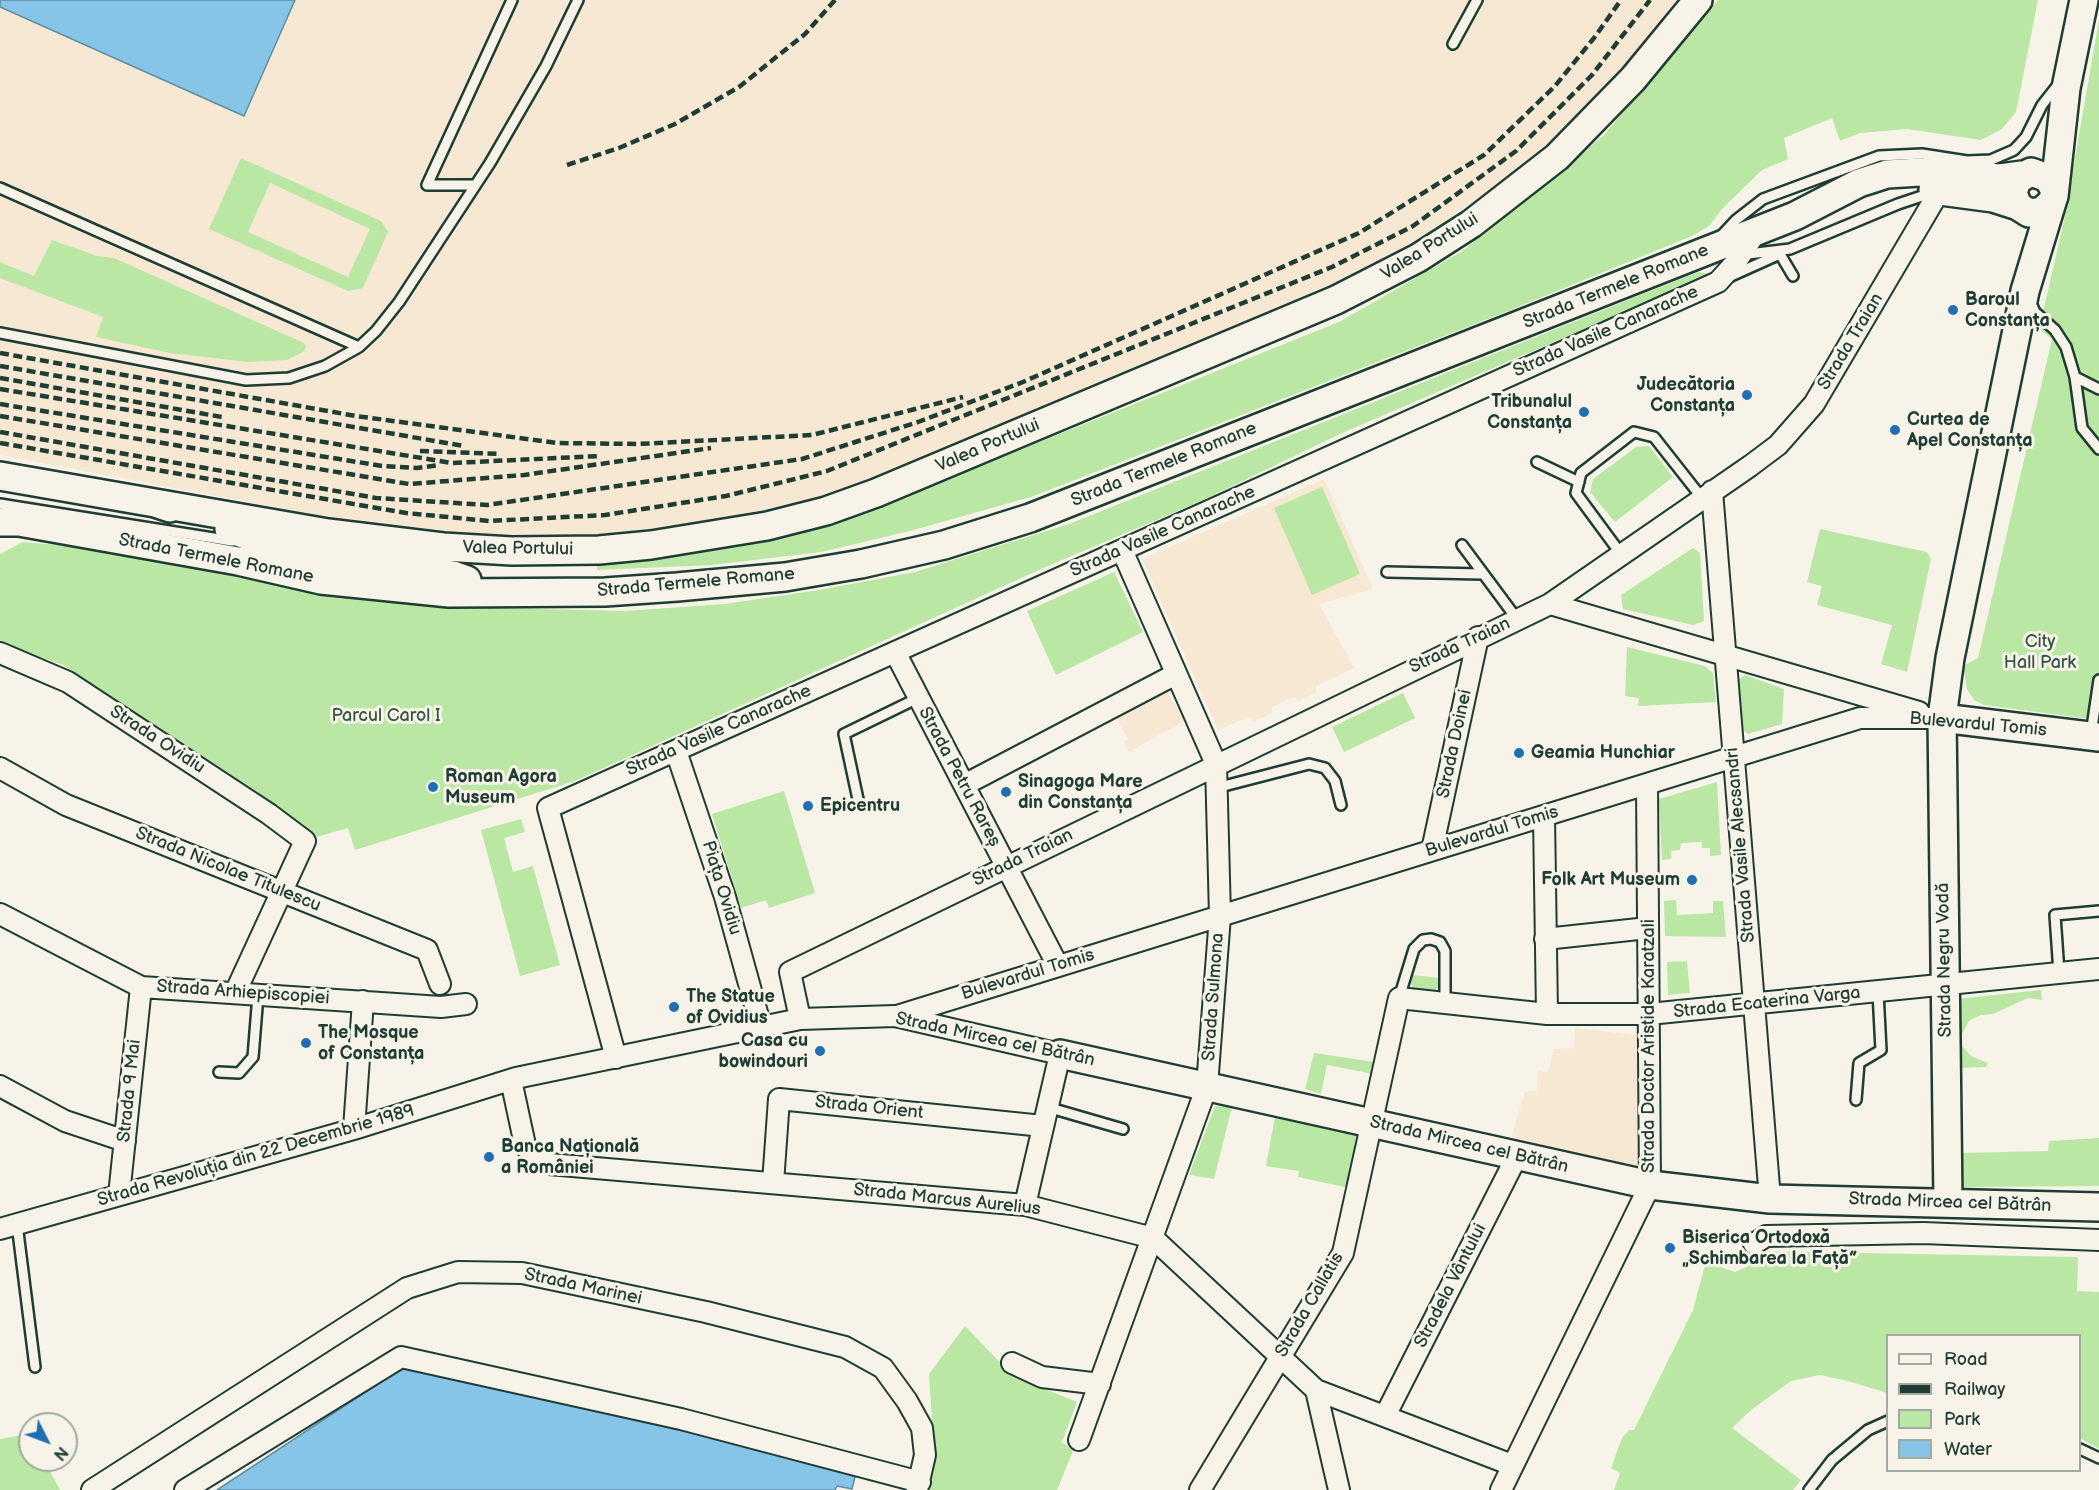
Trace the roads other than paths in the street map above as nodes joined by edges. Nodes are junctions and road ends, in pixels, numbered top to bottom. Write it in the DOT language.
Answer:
graph roads {
  1 [pos="512,0"];
  2 [pos="578,0"];
  3 [pos="1477,0"];
  4 [pos="1698,0"];
  5 [pos="2084,0"];
  6 [pos="1453,44"];
  7 [pos="2068,79"];
  8 [pos="2026,174"];
  9 [pos="474,185"];
  10 [pos="0,188"];
  11 [pos="1940,190"];
  12 [pos="2053,195"];
  13 [pos="2020,208"];
  14 [pos="1794,216"];
  15 [pos="1757,231"];
  16 [pos="1708,250"];
  17 [pos="1741,255"];
  18 [pos="1793,276"];
  19 [pos="1718,282"];
  20 [pos="2025,291"];
  21 [pos="0,333"];
  22 [pos="359,347"];
  23 [pos="2075,377"];
  24 [pos="2099,389"];
  25 [pos="2099,449"];
  26 [pos="1537,462"];
  27 [pos="0,476"];
  28 [pos="1579,482"];
  29 [pos="1707,494"];
  30 [pos="154,503"];
  31 [pos="5,519"];
  32 [pos="328,533"];
  33 [pos="1462,545"];
  34 [pos="1122,550"];
  35 [pos="291,551"];
  36 [pos="1621,554"];
  37 [pos="238,561"];
  38 [pos="1387,572"];
  39 [pos="1482,574"];
  40 [pos="505,593"];
  41 [pos="1550,604"];
  42 [pos="1517,619"];
  43 [pos="1478,637"];
  44 [pos="894,652"];
  45 [pos="0,653"];
  46 [pos="1727,656"];
  47 [pos="1950,658"];
  48 [pos="1176,674"];
  49 [pos="2099,680"];
  50 [pos="918,698"];
  51 [pos="1942,718"];
  52 [pos="2007,726"];
  53 [pos="2095,737"];
  54 [pos="676,751"];
  55 [pos="1734,757"];
  56 [pos="1216,764"];
  57 [pos="0,768"];
  58 [pos="1647,784"];
  59 [pos="964,785"];
  60 [pos="1216,788"];
  61 [pos="859,804"];
  62 [pos="1341,805"];
  63 [pos="1544,816"];
  64 [pos="1432,850"];
  65 [pos="1006,866"];
  66 [pos="281,892"];
  67 [pos="2099,911"];
  68 [pos="0,914"];
  69 [pos="1220,916"];
  70 [pos="1648,928"];
  71 [pos="1545,939"];
  72 [pos="1058,966"];
  73 [pos="2099,969"];
  74 [pos="2059,973"];
  75 [pos="440,984"];
  76 [pos="1946,985"];
  77 [pos="141,987"];
  78 [pos="1878,992"];
  79 [pos="236,993"];
  80 [pos="258,995"];
  81 [pos="1399,998"];
  82 [pos="363,1002"];
  83 [pos="1445,1003"];
  84 [pos="466,1004"];
  85 [pos="1754,1004"];
  86 [pos="1547,1014"];
  87 [pos="1650,1014"];
  88 [pos="894,1017"];
  89 [pos="800,1019"];
  90 [pos="761,1027"];
  91 [pos="1060,1054"];
  92 [pos="616,1058"];
  93 [pos="219,1072"];
  94 [pos="514,1079"];
  95 [pos="0,1086"];
  96 [pos="1207,1086"];
  97 [pos="1856,1100"];
  98 [pos="1045,1116"];
  99 [pos="1372,1123"];
  100 [pos="354,1129"];
  101 [pos="1123,1129"];
  102 [pos="125,1141"];
  103 [pos="1516,1156"];
  104 [pos="773,1183"];
  105 [pos="1650,1185"];
  106 [pos="119,1195"];
  107 [pos="1770,1199"];
  108 [pos="1948,1202"];
  109 [pos="1025,1204"];
  110 [pos="2099,1208"];
  111 [pos="9,1227"];
  112 [pos="1153,1238"];
  113 [pos="2099,1240"];
  114 [pos="1754,1244"];
  115 [pos="1281,1356"];
  116 [pos="1011,1363"];
  117 [pos="35,1367"];
  118 [pos="1100,1384"];
  119 [pos="1316,1390"];
  120 [pos="1384,1416"];
  121 [pos="1886,1421"];
  122 [pos="1079,1440"];
  123 [pos="2081,1450"];
  124 [pos="2099,1458"];
  125 [pos="1512,1465"];
  126 [pos="919,1486"];
  127 [pos="92,1490"];
  128 [pos="185,1490"];
  129 [pos="1200,1490"];
  130 [pos="1339,1490"];
  131 [pos="1502,1490"];
  132 [pos="1809,1490"];
  1 -- 9 [label="lane"];
  2 -- 9 [label="lane"];
  3 -- 6 [label="lane"];
  4 -- 32 [label="street, Valea Portului"];
  5 -- 7 [label="street"];
  7 -- 8 [label="street"];
  7 -- 12 [label="street"];
  7 -- 16 [label="lane"];
  8 -- 12 [label="street"];
  8 -- 13 [label="street"];
  8 -- 14 [label="street, Strada Termele Romane"];
  9 -- 22 [label="lane"];
  10 -- 22 [label="lane"];
  11 -- 13 [label="street, Strada Termele Romane"];
  11 -- 14 [label="street, Strada Termele Romane"];
  11 -- 17 [label="lane"];
  11 -- 29 [label="street, Strada Traian"];
  12 -- 13 [label="street"];
  12 -- 20 [label="street"];
  13 -- 20 [label="street"];
  14 -- 15 [label="street, Strada Termele Romane"];
  15 -- 16 [label="street, Strada Termele Romane"];
  15 -- 17 [label="street, Strada Vasile Canarache"];
  16 -- 17 [label="lane"];
  16 -- 40 [label="street, Strada Termele Romane"];
  17 -- 19 [label="street, Strada Vasile Canarache"];
  18 -- 19 [label="lane"];
  19 -- 34 [label="street, Strada Vasile Canarache"];
  20 -- 23 [label="lane"];
  20 -- 47 [label="street"];
  21 -- 22 [label="lane"];
  23 -- 24 [label="lane"];
  23 -- 25 [label="lane"];
  26 -- 28 [label="lane"];
  27 -- 30 [label="street, Strada Termele Romane"];
  28 -- 29 [label="lane"];
  28 -- 36 [label="lane"];
  29 -- 36 [label="street, Strada Traian"];
  29 -- 46 [label="street, Strada Vasile Alecsandri"];
  30 -- 32 [label="street, Valea Portului"];
  30 -- 35 [label="street, Strada Termele Romane"];
  31 -- 35 [label="lane"];
  31 -- 37 [label="street, Strada Termele Romane"];
  32 -- 35 [label="street"];
  33 -- 39 [label="lane"];
  34 -- 44 [label="street, Strada Vasile Canarache"];
  34 -- 48 [label="street, Strada Sulmona"];
  35 -- 37 [label="street"];
  35 -- 40 [label="street, Strada Termele Romane"];
  36 -- 41 [label="street, Strada Traian"];
  37 -- 40 [label="street, Strada Termele Romane"];
  38 -- 39 [label="lane"];
  39 -- 42 [label="lane"];
  41 -- 42 [label="street, Strada Traian"];
  41 -- 46 [label="street"];
  42 -- 43 [label="street, Strada Traian"];
  43 -- 56 [label="street, Strada Traian"];
  43 -- 64 [label="street, Strada Doinei"];
  44 -- 50 [label="street, Strada Petru Rareș"];
  44 -- 54 [label="street, Strada Vasile Canarache"];
  45 -- 66 [label="street, Strada Ovidiu"];
  46 -- 51 [label="street"];
  46 -- 55 [label="street, Strada Vasile Alecsandri"];
  47 -- 51 [label="street"];
  47 -- 52 [label="street"];
  48 -- 56 [label="street, Strada Sulmona"];
  48 -- 59 [label="street"];
  49 -- 53 [label="lane"];
  50 -- 59 [label="street, Strada Petru Rareș"];
  50 -- 61 [label="lane"];
  51 -- 52 [label="street, Bulevardul Tomis"];
  51 -- 55 [label="street, Bulevardul Tomis"];
  51 -- 76 [label="street, Strada Negru Vodă"];
  52 -- 53 [label="street, Bulevardul Tomis"];
  54 -- 90 [label="street, Piața Ovidiu"];
  54 -- 92 [label="street, Strada Vasile Canarache"];
  55 -- 58 [label="street, Bulevardul Tomis"];
  55 -- 85 [label="street, Strada Vasile Alecsandri"];
  56 -- 60 [label="street, Strada Sulmona"];
  56 -- 65 [label="street, Strada Traian"];
  57 -- 66 [label="street, Strada Nicolae Titulescu"];
  58 -- 63 [label="street, Bulevardul Tomis"];
  58 -- 70 [label="street, Strada Doctor Aristide Karatzali"];
  59 -- 65 [label="street, Strada Petru Rareș"];
  60 -- 62 [label="lane"];
  60 -- 69 [label="street, Strada Sulmona"];
  63 -- 64 [label="street, Bulevardul Tomis"];
  63 -- 71 [label="street"];
  64 -- 69 [label="street, Bulevardul Tomis"];
  65 -- 72 [label="street, Strada Petru Rareș"];
  65 -- 89 [label="street, Strada Traian"];
  66 -- 75 [label="street, Strada Nicolae Titulescu"];
  66 -- 79 [label="street"];
  67 -- 74 [label="lane"];
  68 -- 77 [label="street, Strada Arhiepiscopiei"];
  69 -- 72 [label="street, Bulevardul Tomis"];
  69 -- 96 [label="street, Strada Sulmona"];
  70 -- 71 [label="street"];
  70 -- 87 [label="street, Strada Doctor Aristide Karatzali"];
  71 -- 86 [label="street"];
  72 -- 88 [label="street, Bulevardul Tomis"];
  73 -- 74 [label="street, Strada Ecaterina Varga"];
  74 -- 76 [label="street, Strada Ecaterina Varga"];
  76 -- 78 [label="street, Strada Ecaterina Varga"];
  76 -- 108 [label="street, Strada Negru Vodă"];
  77 -- 79 [label="street, Strada Arhiepiscopiei"];
  77 -- 102 [label="street, Strada 9 Mai"];
  78 -- 85 [label="street, Strada Ecaterina Varga"];
  78 -- 97 [label="lane"];
  79 -- 80 [label="street, Strada Arhiepiscopiei"];
  80 -- 82 [label="street, Strada Arhiepiscopiei"];
  80 -- 93 [label="lane"];
  81 -- 83 [label="street, Strada Ecaterina Varga"];
  81 -- 83 [label="lane"];
  81 -- 99 [label="street, Strada Callatis"];
  82 -- 84 [label="street, Strada Arhiepiscopiei"];
  82 -- 100 [label="street"];
  83 -- 86 [label="street, Strada Ecaterina Varga"];
  85 -- 87 [label="street, Strada Ecaterina Varga"];
  85 -- 107 [label="street, Strada Vasile Alecsandri"];
  86 -- 87 [label="street, Strada Ecaterina Varga"];
  87 -- 105 [label="street, Strada Doctor Aristide Karatzali"];
  88 -- 89 [label="street, Strada Mircea cel Bătrân"];
  88 -- 91 [label="street, Strada Mircea cel Bătrân"];
  89 -- 90 [label="street, Strada Mircea cel Bătrân"];
  90 -- 92 [label="street, Strada Mircea cel Bătrân"];
  91 -- 96 [label="street, Strada Mircea cel Bătrân"];
  91 -- 98 [label="street"];
  92 -- 94 [label="street, Strada Revoluția din 22 Decembrie 1989"];
  94 -- 100 [label="street, Strada Revoluția din 22 Decembrie 1989"];
  94 -- 104 [label="street, Strada Marcus Aurelius"];
  95 -- 102 [label="street"];
  96 -- 99 [label="street, Strada Mircea cel Bătrân"];
  96 -- 112 [label="street, Strada Sulmona"];
  98 -- 101 [label="lane"];
  98 -- 104 [label="street, Strada Orient"];
  98 -- 109 [label="street"];
  99 -- 103 [label="street, Strada Mircea cel Bătrân"];
  99 -- 115 [label="street, Strada Callatis"];
  100 -- 106 [label="street, Strada Revoluția din 22 Decembrie 1989"];
  102 -- 106 [label="street, Strada 9 Mai"];
  103 -- 105 [label="street, Strada Mircea cel Bătrân"];
  103 -- 120 [label="street, Stradela Vântului"];
  104 -- 109 [label="street, Strada Marcus Aurelius"];
  105 -- 107 [label="street, Strada Mircea cel Bătrân"];
  105 -- 125 [label="street, Strada Doctor Aristide Karatzali"];
  106 -- 111 [label="street, Strada Revoluția din 22 Decembrie 1989"];
  107 -- 108 [label="street, Strada Mircea cel Bătrân"];
  108 -- 110 [label="street, Strada Mircea cel Bătrân"];
  109 -- 112 [label="street, Strada Marcus Aurelius"];
  111 -- 117 [label="lane"];
  112 -- 115 [label="street, Strada Marcus Aurelius"];
  112 -- 118 [label="street, Strada Sulmona"];
  113 -- 114 [label="street"];
  115 -- 119 [label="street, Strada Marcus Aurelius"];
  115 -- 129 [label="street, Strada Callatis"];
  116 -- 118 [label="street"];
  118 -- 122 [label="street, Strada Sulmona"];
  119 -- 120 [label="street, Strada Marcus Aurelius"];
  119 -- 130 [label="street"];
  120 -- 125 [label="street, Strada Marcus Aurelius"];
  121 -- 132 [label="lane"];
  123 -- 124 [label="lane"];
  125 -- 131 [label="street, Strada Doctor Aristide Karatzali"];
  126 -- 127 [label="street, Strada Marinei"];
  126 -- 128 [label="street"];
}
